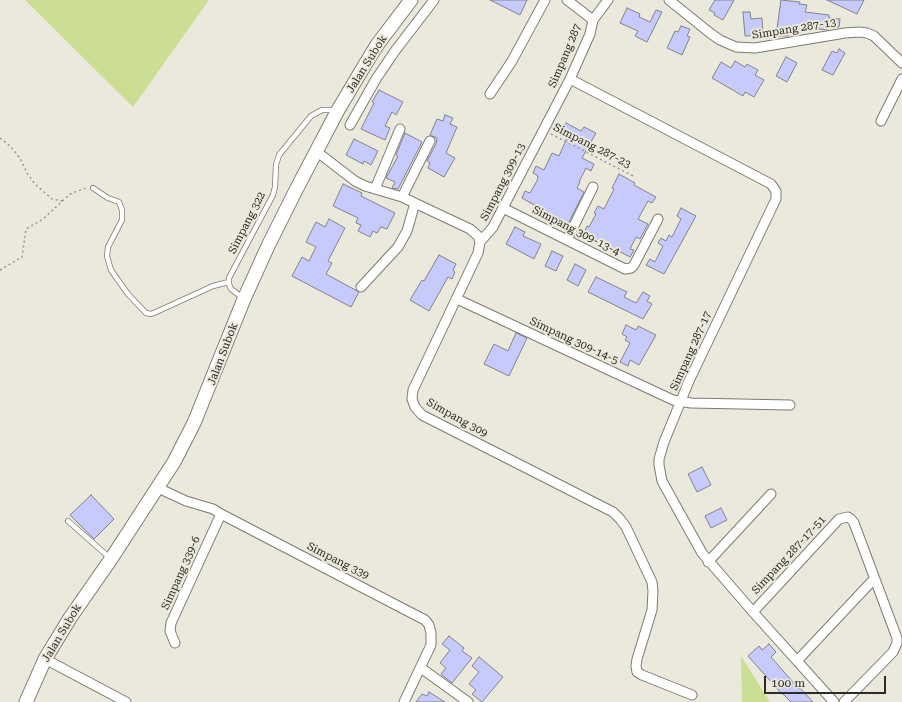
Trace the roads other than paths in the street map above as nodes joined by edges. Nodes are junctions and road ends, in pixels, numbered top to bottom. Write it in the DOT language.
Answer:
graph roads {
  1 [pos="410,0"];
  2 [pos="434,0"];
  3 [pos="545,0"];
  4 [pos="567,0"];
  5 [pos="608,0"];
  6 [pos="669,0"];
  7 [pos="593,20"];
  8 [pos="902,63"];
  9 [pos="570,79"];
  10 [pos="902,79"];
  11 [pos="490,94"];
  12 [pos="338,110"];
  13 [pos="881,121"];
  14 [pos="350,125"];
  15 [pos="400,129"];
  16 [pos="543,130"];
  17 [pos="430,141"];
  18 [pos="316,152"];
  19 [pos="594,187"];
  20 [pos="93,188"];
  21 [pos="375,189"];
  22 [pos="402,197"];
  23 [pos="415,203"];
  24 [pos="503,208"];
  25 [pos="658,219"];
  26 [pos="567,240"];
  27 [pos="480,242"];
  28 [pos="229,282"];
  29 [pos="361,287"];
  30 [pos="456,299"];
  31 [pos="244,300"];
  32 [pos="681,402"];
  33 [pos="790,405"];
  34 [pos="158,488"];
  35 [pos="772,494"];
  36 [pos="221,514"];
  37 [pos="68,521"];
  38 [pos="111,559"];
  39 [pos="708,562"];
  40 [pos="874,579"];
  41 [pos="753,612"];
  42 [pos="175,643"];
  43 [pos="45,658"];
  44 [pos="797,661"];
  45 [pos="421,668"];
  46 [pos="692,695"];
  47 [pos="26,702"];
  48 [pos="126,702"];
  49 [pos="404,702"];
  50 [pos="468,702"];
  51 [pos="834,702"];
  52 [pos="844,702"];
  1 -- 12 [label="main road, Jalan Subok"];
  2 -- 14 [label="street"];
  3 -- 11 [label="street"];
  4 -- 7 [label="street, Simpang 287"];
  5 -- 7 [label="street"];
  6 -- 8 [label="street, Simpang 287-13"];
  7 -- 9 [label="street, Simpang 287"];
  9 -- 16 [label="street, Simpang 287"];
  9 -- 32 [label="street, Simpang 287-17"];
  10 -- 13 [label="street"];
  12 -- 18 [label="main road, Jalan Subok"];
  12 -- 28 [label="lane, Simpang 322"];
  15 -- 21 [label="street"];
  16 -- 24 [label="street, Simpang 309-13"];
  17 -- 22 [label="street"];
  18 -- 21 [label="street"];
  18 -- 31 [label="main road, Jalan Subok"];
  19 -- 26 [label="street"];
  20 -- 28 [label="lane"];
  21 -- 22 [label="street"];
  22 -- 23 [label="street"];
  23 -- 27 [label="street"];
  23 -- 29 [label="street"];
  24 -- 26 [label="street, Simpang 309-13-4"];
  24 -- 27 [label="street, Simpang 309-13"];
  25 -- 26 [label="street, Simpang 309-13-4"];
  27 -- 30 [label="street, Simpang 309"];
  28 -- 31 [label="lane"];
  30 -- 32 [label="street, Simpang 309-14-5"];
  30 -- 46 [label="street, Simpang 309"];
  31 -- 34 [label="main road, Jalan Subok"];
  32 -- 33 [label="street, Simpang 309-14-5"];
  32 -- 39 [label="street, Simpang 287-17"];
  34 -- 36 [label="street, Simpang 339"];
  34 -- 38 [label="main road, Jalan Subok"];
  35 -- 39 [label="street"];
  36 -- 42 [label="street, Simpang 339-6"];
  36 -- 45 [label="street, Simpang 339"];
  37 -- 38 [label="lane"];
  38 -- 43 [label="main road, Jalan Subok"];
  39 -- 41 [label="street, Simpang 287-17"];
  40 -- 41 [label="street, Simpang 287-17-51"];
  40 -- 44 [label="street"];
  40 -- 52 [label="street, Simpang 287-17-51"];
  41 -- 44 [label="street, Simpang 287-17"];
  43 -- 47 [label="main road, Jalan Subok"];
  43 -- 48 [label="street"];
  44 -- 51 [label="street, Simpang 287-17"];
  45 -- 49 [label="street, Simpang 339"];
  45 -- 50 [label="street"];
}
